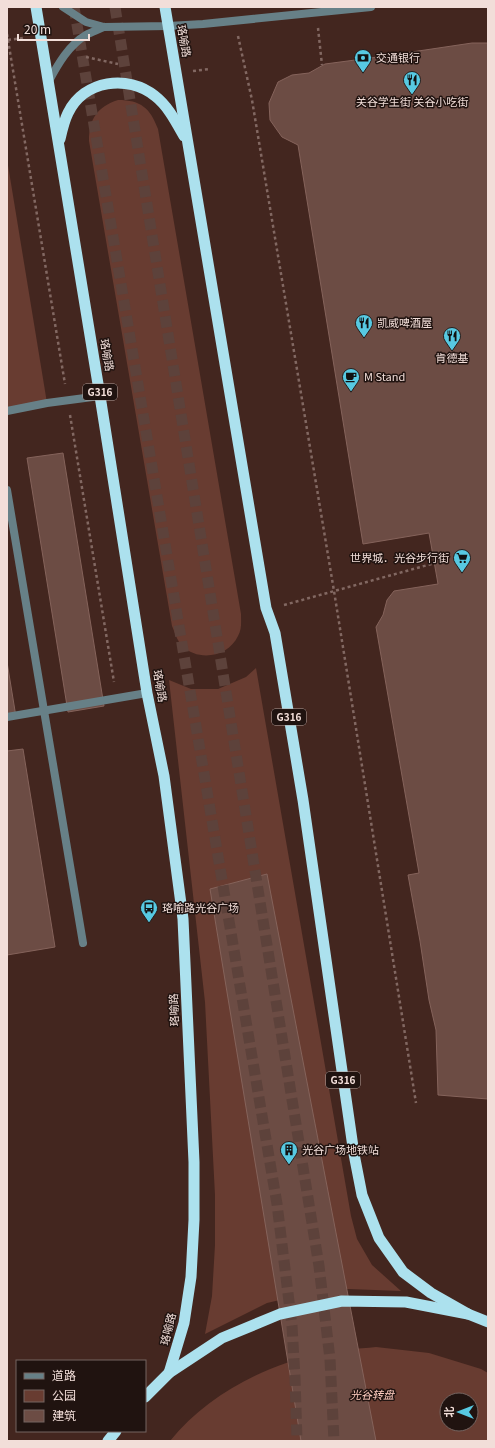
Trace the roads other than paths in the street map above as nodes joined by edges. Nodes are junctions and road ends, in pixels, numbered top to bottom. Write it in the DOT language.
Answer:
graph roads {
  1 [pos="36,7"];
  2 [pos="63,7"];
  3 [pos="165,7"];
  4 [pos="371,7"];
  5 [pos="168,26"];
  6 [pos="104,27"];
  7 [pos="49,81"];
  8 [pos="187,141"];
  9 [pos="58,148"];
  10 [pos="100,396"];
  11 [pos="7,411"];
  12 [pos="7,490"];
  13 [pos="147,693"];
  14 [pos="44,710"];
  15 [pos="7,717"];
  16 [pos="83,943"];
  17 [pos="468,1314"];
  18 [pos="488,1322"];
  19 [pos="170,1373"];
  20 [pos="146,1396"];
  21 [pos="115,1432"];
  22 [pos="108,1441"];
  1 -- 7 [label="highway, 珞喻路 / G316"];
  2 -- 6 [label="street"];
  3 -- 5 [label="highway, 珞喻路 / G316"];
  4 -- 5 [label="street"];
  5 -- 6 [label="street"];
  5 -- 8 [label="highway, 珞喻路 / G316"];
  6 -- 7 [label="street"];
  7 -- 9 [label="highway, 珞喻路 / G316"];
  8 -- 9 [label="highway"];
  8 -- 17 [label="highway, 珞喻路 / G316"];
  9 -- 10 [label="highway, 珞喻路 / G316"];
  10 -- 11 [label="street"];
  10 -- 13 [label="highway, 珞喻路 / G316"];
  12 -- 14 [label="street"];
  13 -- 14 [label="street"];
  13 -- 19 [label="highway, 珞喻路 / G316"];
  14 -- 15 [label="street"];
  14 -- 16 [label="street"];
  17 -- 18 [label="highway"];
  17 -- 19 [label="highway"];
  19 -- 20 [label="highway"];
  21 -- 22 [label="highway"];
}
